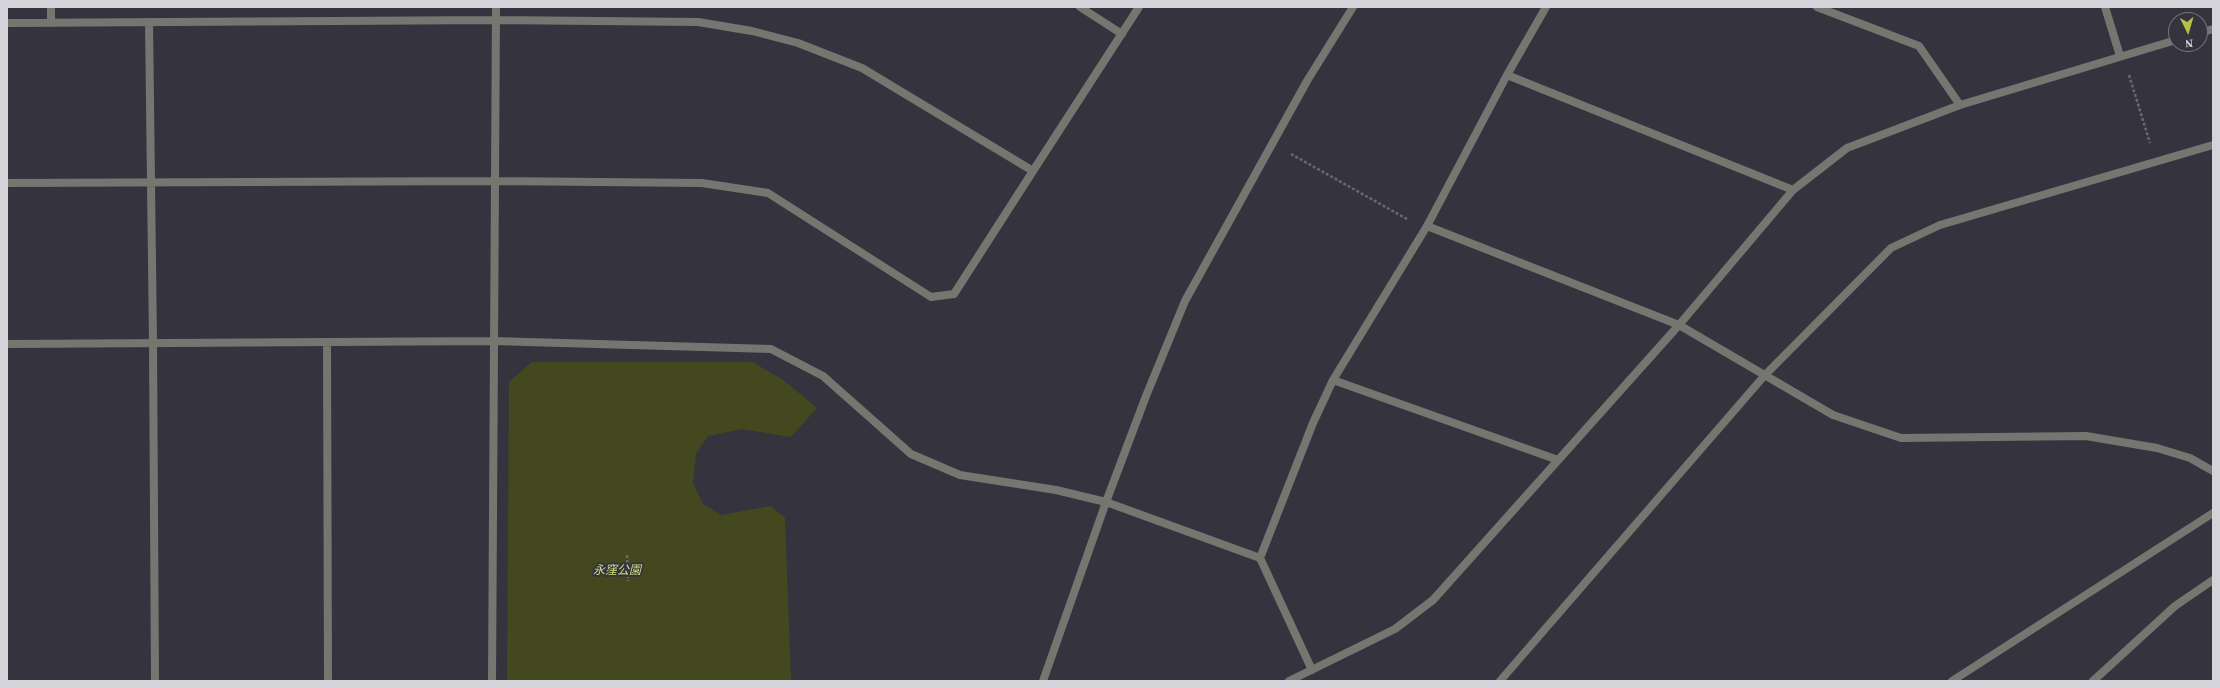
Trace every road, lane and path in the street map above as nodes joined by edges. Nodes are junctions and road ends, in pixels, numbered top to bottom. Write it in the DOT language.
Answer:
graph roads {
  1 [pos="51,7"];
  2 [pos="496,7"];
  3 [pos="1080,7"];
  4 [pos="1140,7"];
  5 [pos="1353,7"];
  6 [pos="1546,7"];
  7 [pos="1817,7"];
  8 [pos="2105,7"];
  9 [pos="496,20"];
  10 [pos="149,22"];
  11 [pos="7,23"];
  12 [pos="51,23"];
  13 [pos="1122,34"];
  14 [pos="2168,42"];
  15 [pos="2120,56"];
  16 [pos="1507,75"];
  17 [pos="2135,94"];
  18 [pos="1960,105"];
  19 [pos="2147,132"];
  20 [pos="1273,143"];
  21 [pos="2213,145"];
  22 [pos="1033,171"];
  23 [pos="495,181"];
  24 [pos="151,182"];
  25 [pos="7,183"];
  26 [pos="1792,190"];
  27 [pos="1426,228"];
  28 [pos="1679,325"];
  29 [pos="493,341"];
  30 [pos="327,342"];
  31 [pos="153,343"];
  32 [pos="7,344"];
  33 [pos="1765,375"];
  34 [pos="1333,380"];
  35 [pos="1558,460"];
  36 [pos="2213,471"];
  37 [pos="1106,502"];
  38 [pos="2213,513"];
  39 [pos="627,555"];
  40 [pos="1260,558"];
  41 [pos="2213,580"];
  42 [pos="628,581"];
  43 [pos="1312,670"];
  44 [pos="155,681"];
  45 [pos="328,681"];
  46 [pos="492,681"];
  47 [pos="1043,681"];
  48 [pos="1289,681"];
  49 [pos="1500,681"];
  50 [pos="1952,681"];
  51 [pos="2093,681"];
  1 -- 12 [label="street"];
  2 -- 9 [label="street"];
  3 -- 13 [label="street"];
  4 -- 13 [label="street"];
  5 -- 20 [label="street"];
  6 -- 16 [label="street"];
  7 -- 18 [label="street"];
  8 -- 15 [label="street"];
  9 -- 10 [label="street"];
  9 -- 22 [label="street"];
  9 -- 23 [label="street"];
  10 -- 12 [label="street"];
  10 -- 24 [label="street"];
  11 -- 12 [label="street"];
  13 -- 22 [label="street"];
  14 -- 15 [label="street"];
  15 -- 18 [label="street"];
  16 -- 26 [label="street"];
  16 -- 27 [label="street"];
  17 -- 19 [label="path"];
  18 -- 26 [label="street"];
  20 -- 27 [label="path"];
  20 -- 37 [label="street"];
  21 -- 33 [label="street"];
  22 -- 23 [label="street"];
  23 -- 24 [label="street"];
  23 -- 29 [label="street"];
  24 -- 25 [label="street"];
  24 -- 31 [label="street"];
  26 -- 28 [label="street"];
  27 -- 28 [label="street"];
  27 -- 34 [label="street"];
  28 -- 33 [label="street"];
  28 -- 35 [label="street"];
  29 -- 30 [label="street"];
  29 -- 37 [label="street"];
  29 -- 46 [label="street"];
  30 -- 31 [label="street"];
  30 -- 45 [label="street"];
  31 -- 32 [label="street"];
  31 -- 44 [label="street"];
  33 -- 36 [label="street"];
  33 -- 49 [label="street"];
  34 -- 35 [label="street"];
  34 -- 40 [label="street"];
  35 -- 43 [label="street"];
  37 -- 40 [label="street"];
  37 -- 47 [label="street"];
  38 -- 50 [label="street"];
  39 -- 42 [label="path"];
  40 -- 43 [label="street"];
  41 -- 51 [label="street"];
  43 -- 48 [label="street"];
}
